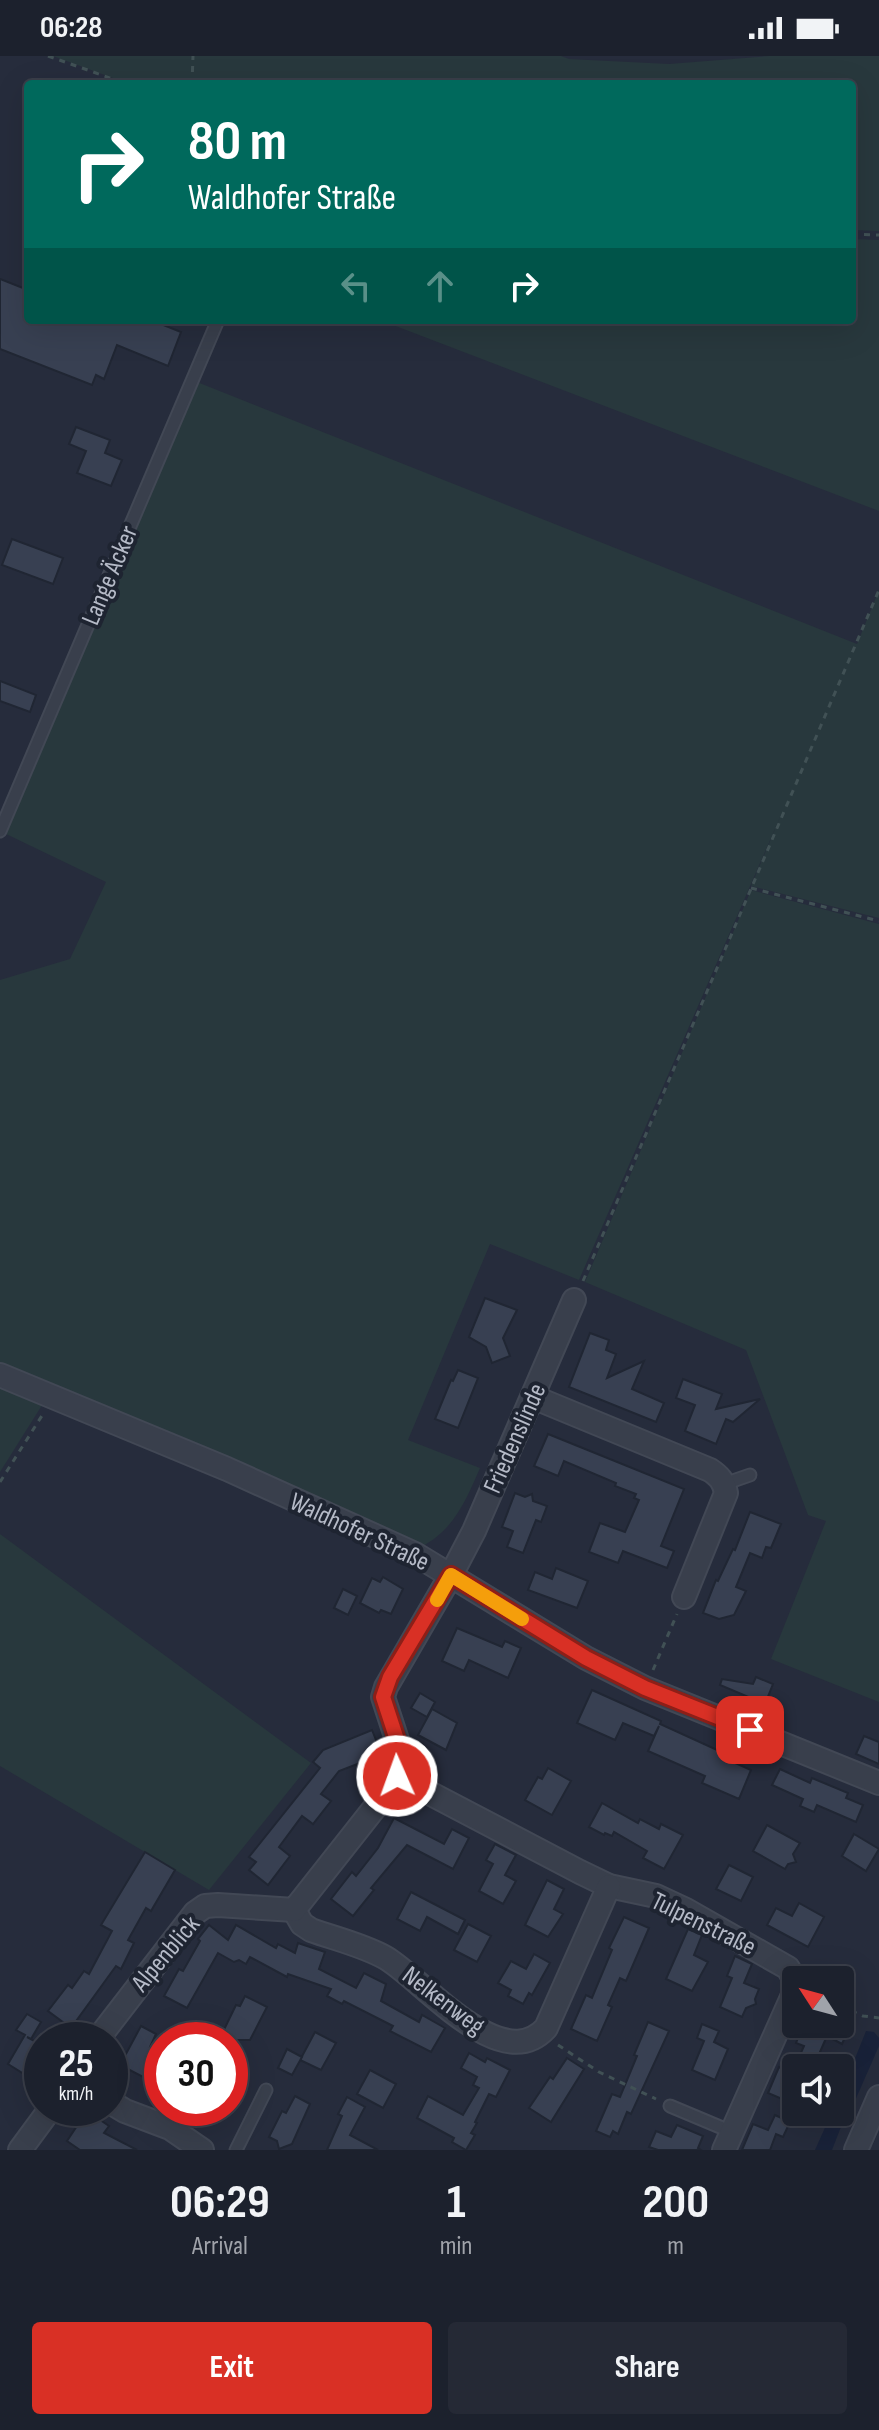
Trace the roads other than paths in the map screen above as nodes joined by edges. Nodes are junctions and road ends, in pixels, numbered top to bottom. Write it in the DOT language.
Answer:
graph roads {
  1 [pos="216,324"];
  2 [pos="0,831"];
  3 [pos="574,1300"];
  4 [pos="0,1375"];
  5 [pos="533,1397"];
  6 [pos="750,1475"];
  7 [pos="724,1484"];
  8 [pos="451,1575"];
  9 [pos="684,1597"];
  10 [pos="397,1776"];
  11 [pos="879,1783"];
  12 [pos="609,1886"];
  13 [pos="294,1910"];
  14 [pos="110,2022"];
  15 [pos="266,2090"];
  16 [pos="879,2097"];
  17 [pos="670,2106"];
  18 [pos="128,2112"];
  19 [pos="38,2126"];
  20 [pos="728,2141"];
  21 [pos="20,2150"];
  22 [pos="202,2150"];
  23 [pos="236,2150"];
  24 [pos="856,2150"];
  1 -- 2 [label="lane, Lange Äcker"];
  3 -- 5 [label="street, Friedenslinde"];
  4 -- 8 [label="street, Waldhofer Straße"];
  5 -- 7 [label="street"];
  5 -- 8 [label="street, Friedenslinde"];
  6 -- 7 [label="lane"];
  7 -- 9 [label="street"];
  8 -- 10 [label="street"];
  8 -- 11 [label="street, Waldhofer Straße"];
  10 -- 12 [label="street, Tulpenstraße"];
  10 -- 13 [label="street"];
  12 -- 13 [label="street, Nelkenweg"];
  12 -- 20 [label="street, Tulpenstraße"];
  13 -- 14 [label="street, Alpenblick"];
  15 -- 23 [label="lane"];
  16 -- 24 [label="street"];
  17 -- 20 [label="lane"];
  18 -- 22 [label="street"];
  19 -- 21 [label="street"];
}
